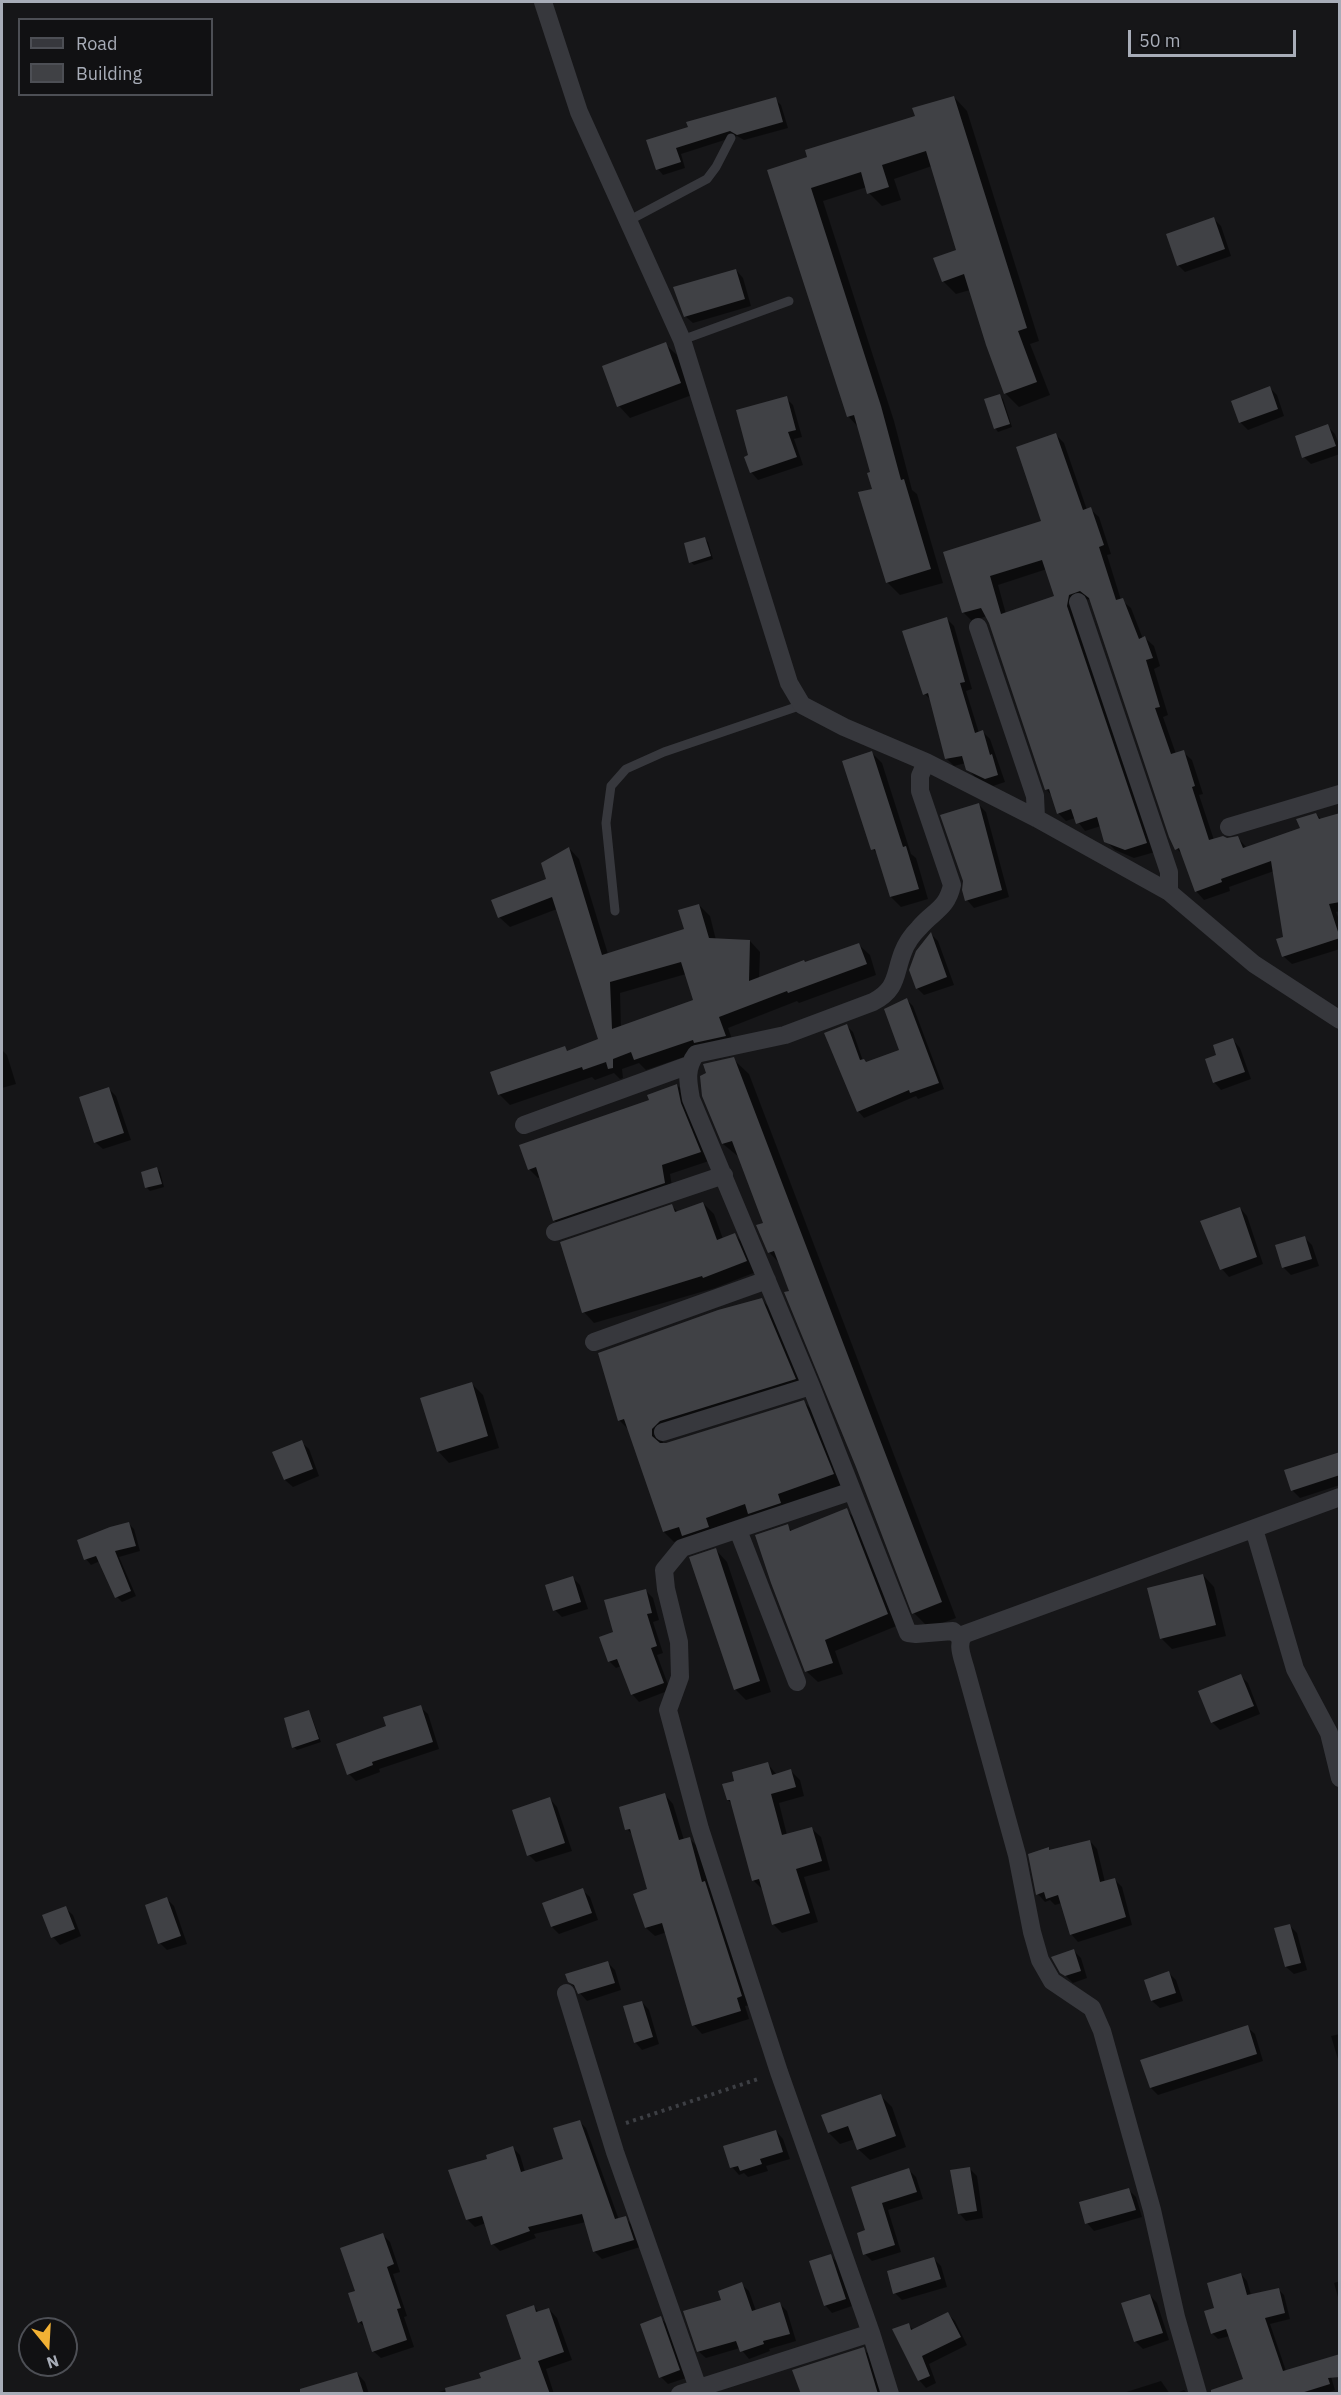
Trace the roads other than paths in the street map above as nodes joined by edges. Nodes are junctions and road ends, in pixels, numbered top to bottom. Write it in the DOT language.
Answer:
graph roads {
  1 [pos="543,2"];
  2 [pos="731,138"];
  3 [pos="628,221"];
  4 [pos="789,301"];
  5 [pos="682,340"];
  6 [pos="1078,602"];
  7 [pos="978,627"];
  8 [pos="802,705"];
  9 [pos="926,762"];
  10 [pos="1340,794"];
  11 [pos="1036,818"];
  12 [pos="1229,827"];
  13 [pos="1169,892"];
  14 [pos="615,911"];
  15 [pos="1340,1020"];
  16 [pos="689,1065"];
  17 [pos="524,1125"];
  18 [pos="724,1175"];
  19 [pos="555,1232"];
  20 [pos="767,1280"];
  21 [pos="594,1342"];
  22 [pos="811,1386"];
  23 [pos="663,1432"];
  24 [pos="852,1491"];
  25 [pos="1340,1497"];
  26 [pos="1254,1529"];
  27 [pos="738,1530"];
  28 [pos="961,1638"];
  29 [pos="797,1682"];
  30 [pos="1340,1778"];
  31 [pos="566,1993"];
  32 [pos="871,2333"];
  33 [pos="698,2388"];
  34 [pos="680,2394"];
  35 [pos="890,2394"];
  36 [pos="1198,2394"];
  1 -- 3 [label="street"];
  2 -- 3 [label="lane"];
  3 -- 5 [label="street"];
  4 -- 5 [label="lane"];
  5 -- 8 [label="street"];
  6 -- 13 [label="street"];
  7 -- 11 [label="street"];
  8 -- 9 [label="street"];
  8 -- 14 [label="lane"];
  9 -- 11 [label="street"];
  9 -- 16 [label="street"];
  10 -- 12 [label="street"];
  11 -- 13 [label="street"];
  13 -- 15 [label="street"];
  16 -- 17 [label="street"];
  16 -- 18 [label="street"];
  18 -- 19 [label="street"];
  18 -- 20 [label="street"];
  20 -- 21 [label="street"];
  20 -- 22 [label="street"];
  22 -- 23 [label="street"];
  22 -- 24 [label="street"];
  24 -- 27 [label="street"];
  24 -- 28 [label="street"];
  25 -- 26 [label="street"];
  26 -- 28 [label="street"];
  26 -- 30 [label="street"];
  27 -- 29 [label="street"];
  27 -- 32 [label="street"];
  28 -- 36 [label="street"];
  31 -- 33 [label="street"];
  32 -- 33 [label="street"];
  32 -- 35 [label="street"];
  33 -- 34 [label="street"];
}
